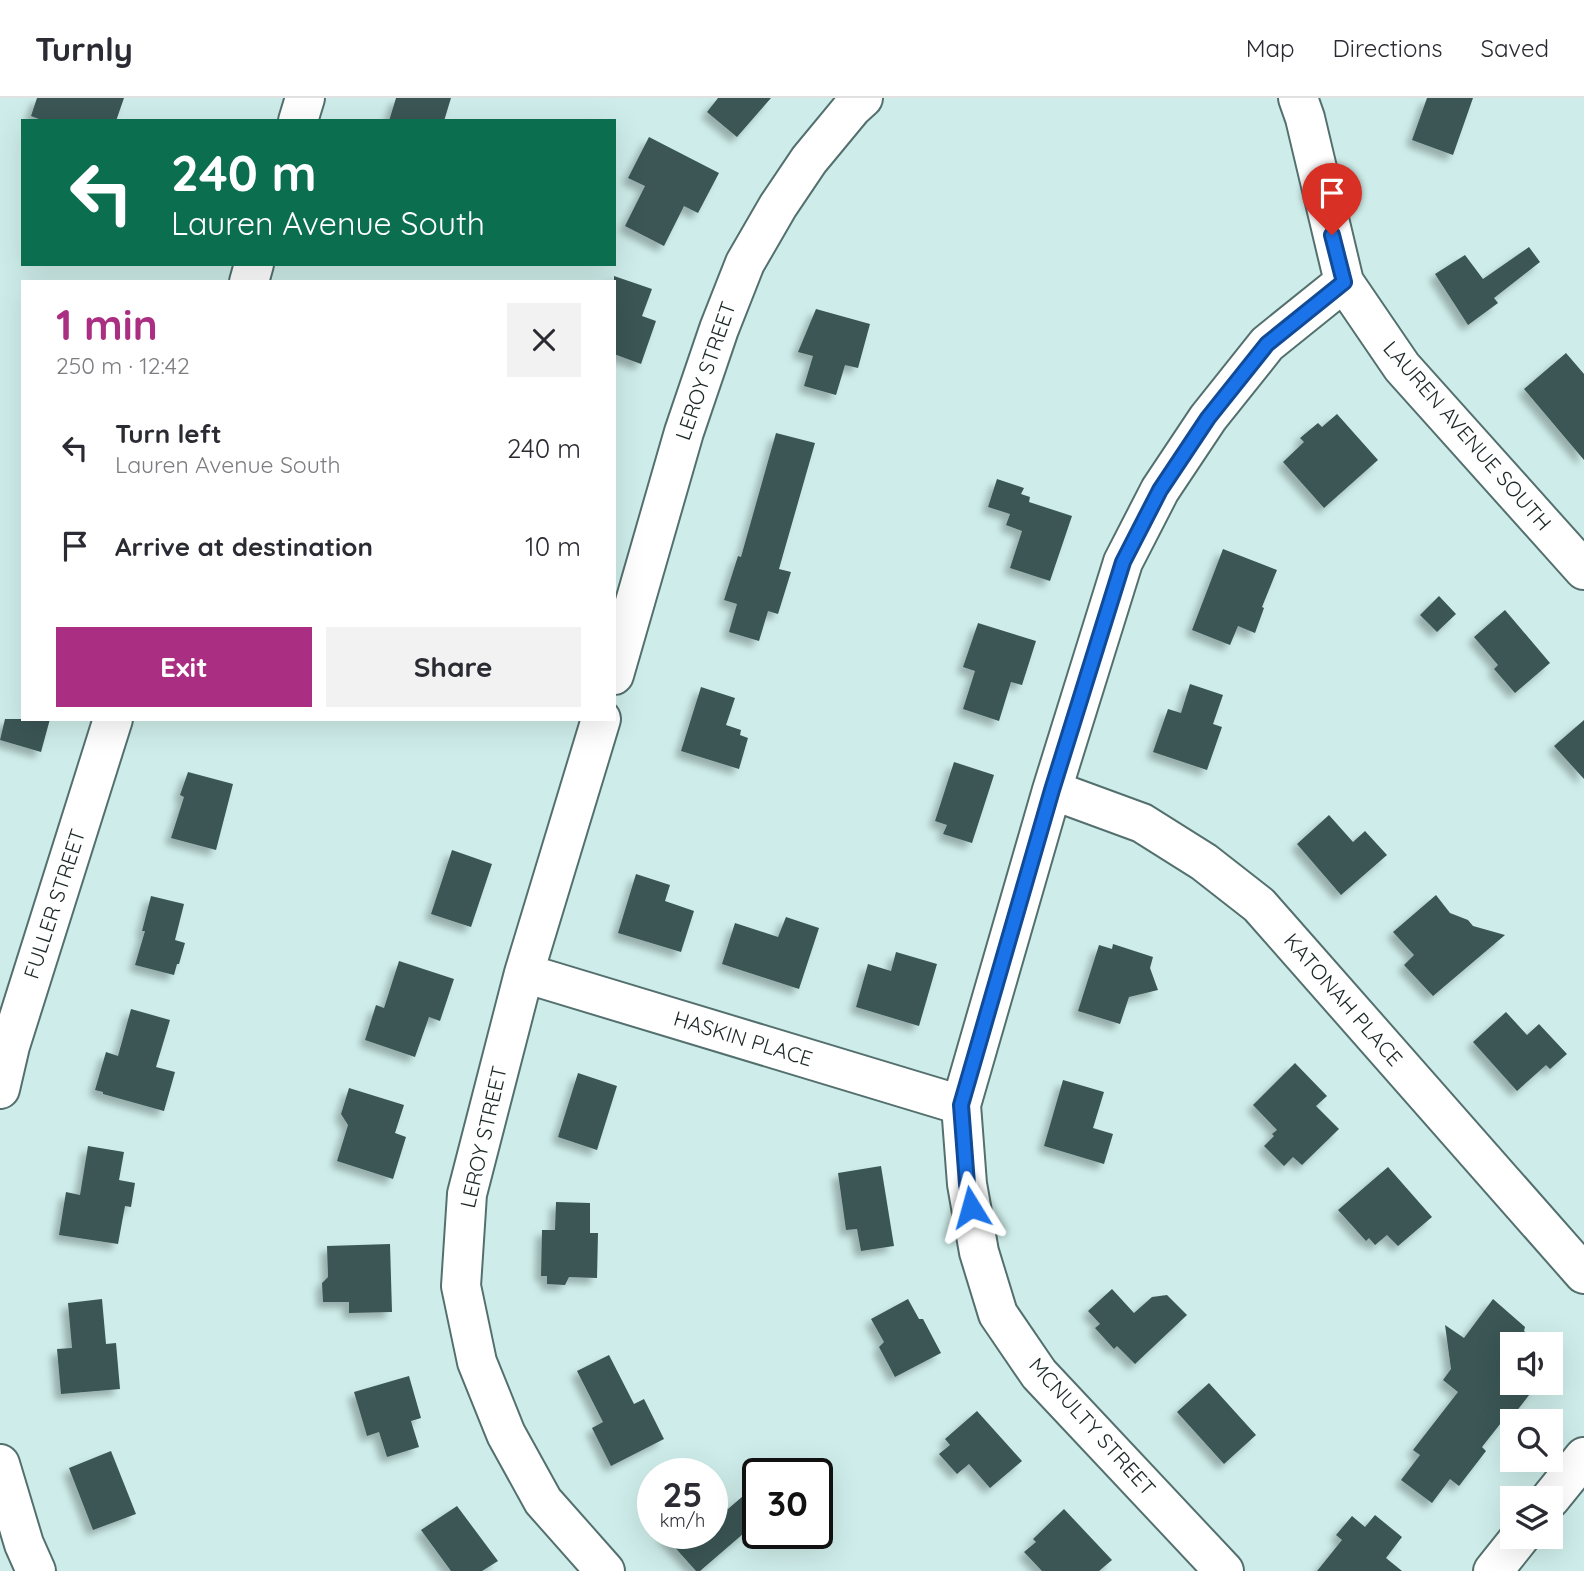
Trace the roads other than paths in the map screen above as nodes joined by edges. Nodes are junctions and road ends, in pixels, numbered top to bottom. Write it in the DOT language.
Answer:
graph roads {
  1 [pos="304,98"];
  2 [pos="863,98"];
  3 [pos="1298,98"];
  4 [pos="299,119"];
  5 [pos="1344,282"];
  6 [pos="1584,570"];
  7 [pos="622,622"];
  8 [pos="616,662"];
  9 [pos="112,721"];
  10 [pos="600,721"];
  11 [pos="1052,790"];
  12 [pos="524,973"];
  13 [pos="0,1089"];
  14 [pos="961,1105"];
  15 [pos="1584,1274"];
  16 [pos="1584,1457"];
  17 [pos="0,1464"];
  18 [pos="1561,1486"];
  19 [pos="1511,1549"];
  20 [pos="36,1571"];
  21 [pos="605,1571"];
  22 [pos="1224,1571"];
  23 [pos="1493,1571"];
  1 -- 4 [label="street"];
  2 -- 7 [label="street, LEROY STREET"];
  3 -- 5 [label="street, LAUREN AVENUE SOUTH"];
  5 -- 6 [label="street, LAUREN AVENUE SOUTH"];
  5 -- 11 [label="street, MCNULTY STREET"];
  7 -- 8 [label="street, LEROY STREET"];
  9 -- 13 [label="street, FULLER STREET"];
  10 -- 12 [label="street, LEROY STREET"];
  11 -- 14 [label="street, MCNULTY STREET"];
  11 -- 15 [label="street, KATONAH PLACE"];
  12 -- 14 [label="street, HASKIN PLACE"];
  12 -- 21 [label="street, LEROY STREET"];
  14 -- 22 [label="street, MCNULTY STREET"];
  16 -- 18 [label="street"];
  17 -- 20 [label="street"];
  19 -- 23 [label="street"];
}
